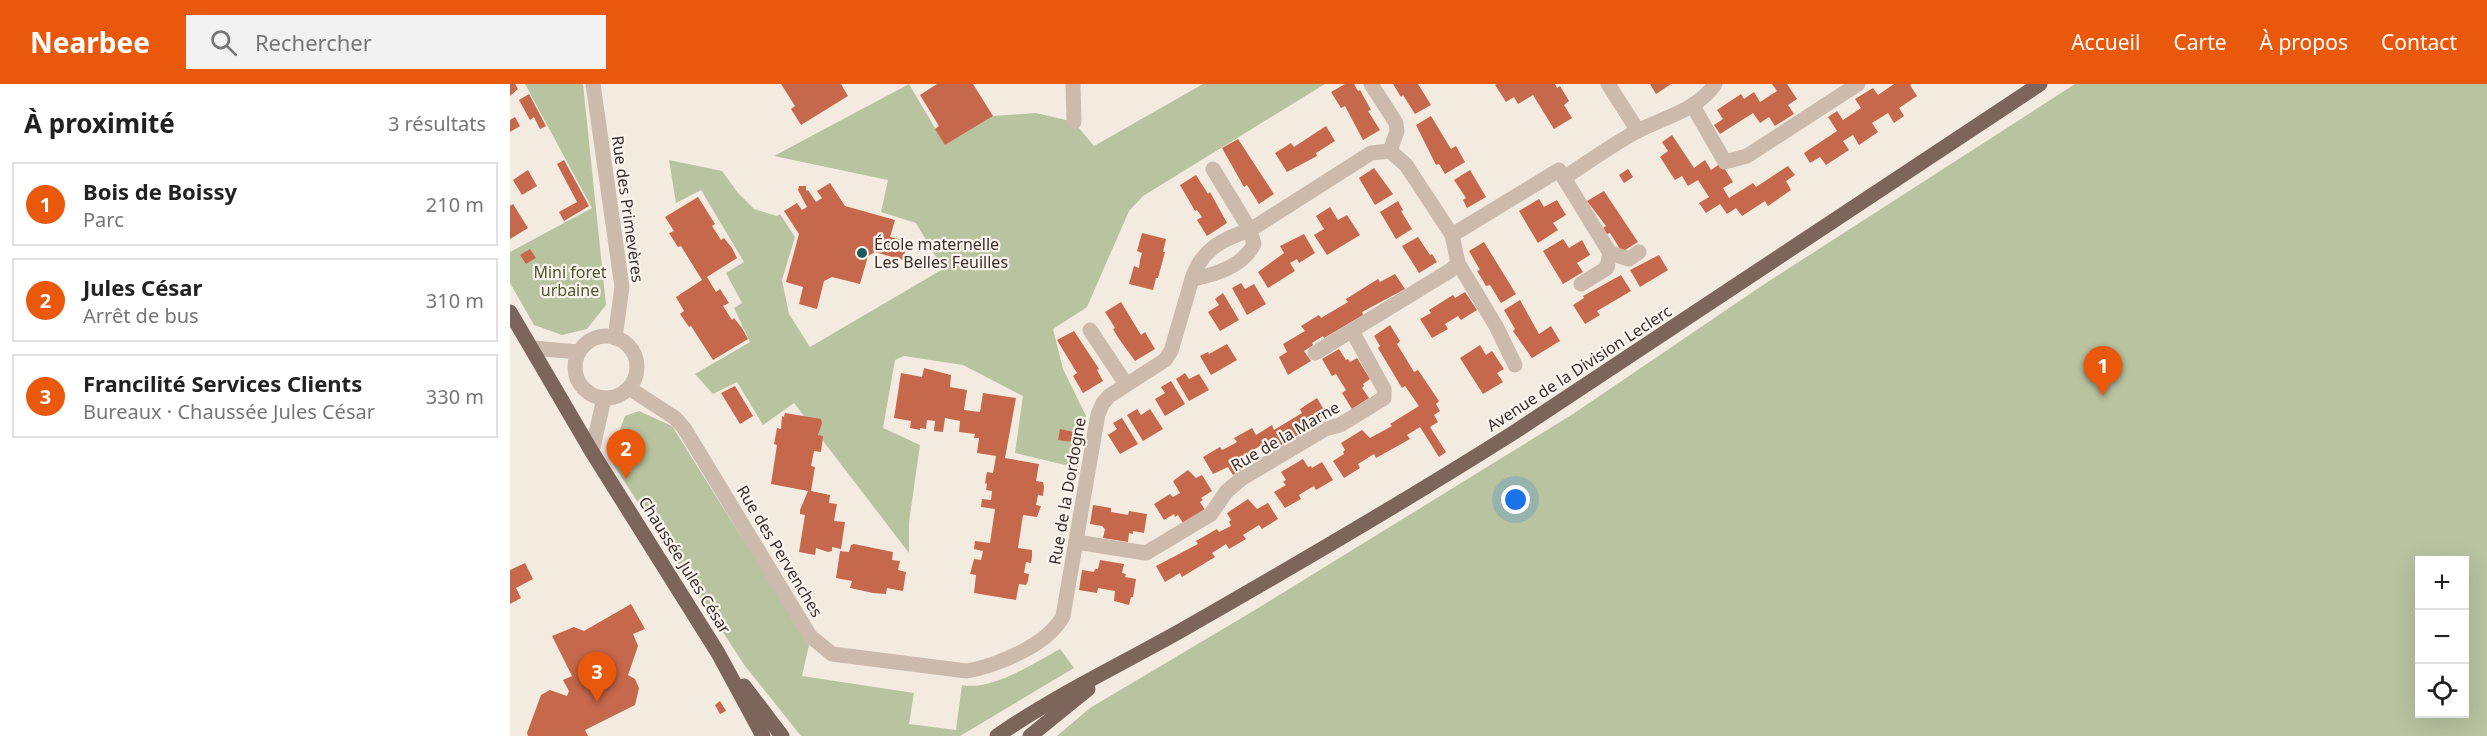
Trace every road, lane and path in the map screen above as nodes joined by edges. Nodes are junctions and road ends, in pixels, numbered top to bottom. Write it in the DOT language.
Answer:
graph roads {
  1 [pos="593,84"];
  2 [pos="1073,84"];
  3 [pos="1371,84"];
  4 [pos="1608,84"];
  5 [pos="1715,84"];
  6 [pos="1858,84"];
  7 [pos="2040,84"];
  8 [pos="1693,106"];
  9 [pos="1074,122"];
  10 [pos="1636,132"];
  11 [pos="1390,151"];
  12 [pos="1213,170"];
  13 [pos="1564,178"];
  14 [pos="1250,230"];
  15 [pos="1452,235"];
  16 [pos="1639,252"];
  17 [pos="1610,253"];
  18 [pos="1458,263"];
  19 [pos="1192,279"];
  20 [pos="1581,284"];
  21 [pos="510,312"];
  22 [pos="1090,330"];
  23 [pos="1352,331"];
  24 [pos="615,338"];
  25 [pos="532,348"];
  26 [pos="579,352"];
  27 [pos="1316,353"];
  28 [pos="1515,365"];
  29 [pos="1126,384"];
  30 [pos="629,388"];
  31 [pos="604,398"];
  32 [pos="592,452"];
  33 [pos="1076,542"];
  34 [pos="1063,616"];
  35 [pos="718,653"];
  36 [pos="1125,662"];
  37 [pos="763,736"];
  38 [pos="782,736"];
  39 [pos="997,736"];
  40 [pos="1030,736"];
  1 -- 24 [label="street, Rue des Primevères"];
  2 -- 9 [label="street"];
  3 -- 11 [label="street"];
  4 -- 10 [label="street"];
  5 -- 8 [label="street"];
  6 -- 8 [label="street"];
  7 -- 36 [label="main road, Avenue de la Division Leclerc"];
  8 -- 10 [label="street"];
  10 -- 13 [label="street"];
  11 -- 14 [label="street, Rue de la Dordogne"];
  11 -- 15 [label="street"];
  12 -- 14 [label="street"];
  13 -- 15 [label="street"];
  13 -- 17 [label="street"];
  14 -- 19 [label="street, Rue de la Dordogne"];
  14 -- 19 [label="street"];
  15 -- 18 [label="street"];
  16 -- 17 [label="street"];
  17 -- 20 [label="street"];
  18 -- 23 [label="street"];
  18 -- 28 [label="street"];
  19 -- 29 [label="street, Rue de la Dordogne"];
  21 -- 25 [label="main road, Chaussée Jules César"];
  22 -- 29 [label="street"];
  23 -- 27 [label="street"];
  23 -- 33 [label="street, Rue de la Marne"];
  24 -- 26 [label="street"];
  24 -- 30 [label="street"];
  25 -- 26 [label="street"];
  25 -- 32 [label="main road, Chaussée Jules César"];
  26 -- 31 [label="street"];
  29 -- 33 [label="street, Rue de la Dordogne"];
  30 -- 31 [label="street"];
  30 -- 34 [label="street, Rue des Pervenches"];
  31 -- 32 [label="street"];
  32 -- 35 [label="main road, Chaussée Jules César"];
  33 -- 34 [label="street, Rue de la Dordogne"];
  35 -- 37 [label="main road, Chaussée Jules César"];
  35 -- 38 [label="main road, Chaussée Jules César"];
  36 -- 39 [label="main road, Avenue de la Division Leclerc"];
  36 -- 40 [label="main road, Avenue de la Division Leclerc"];
}
